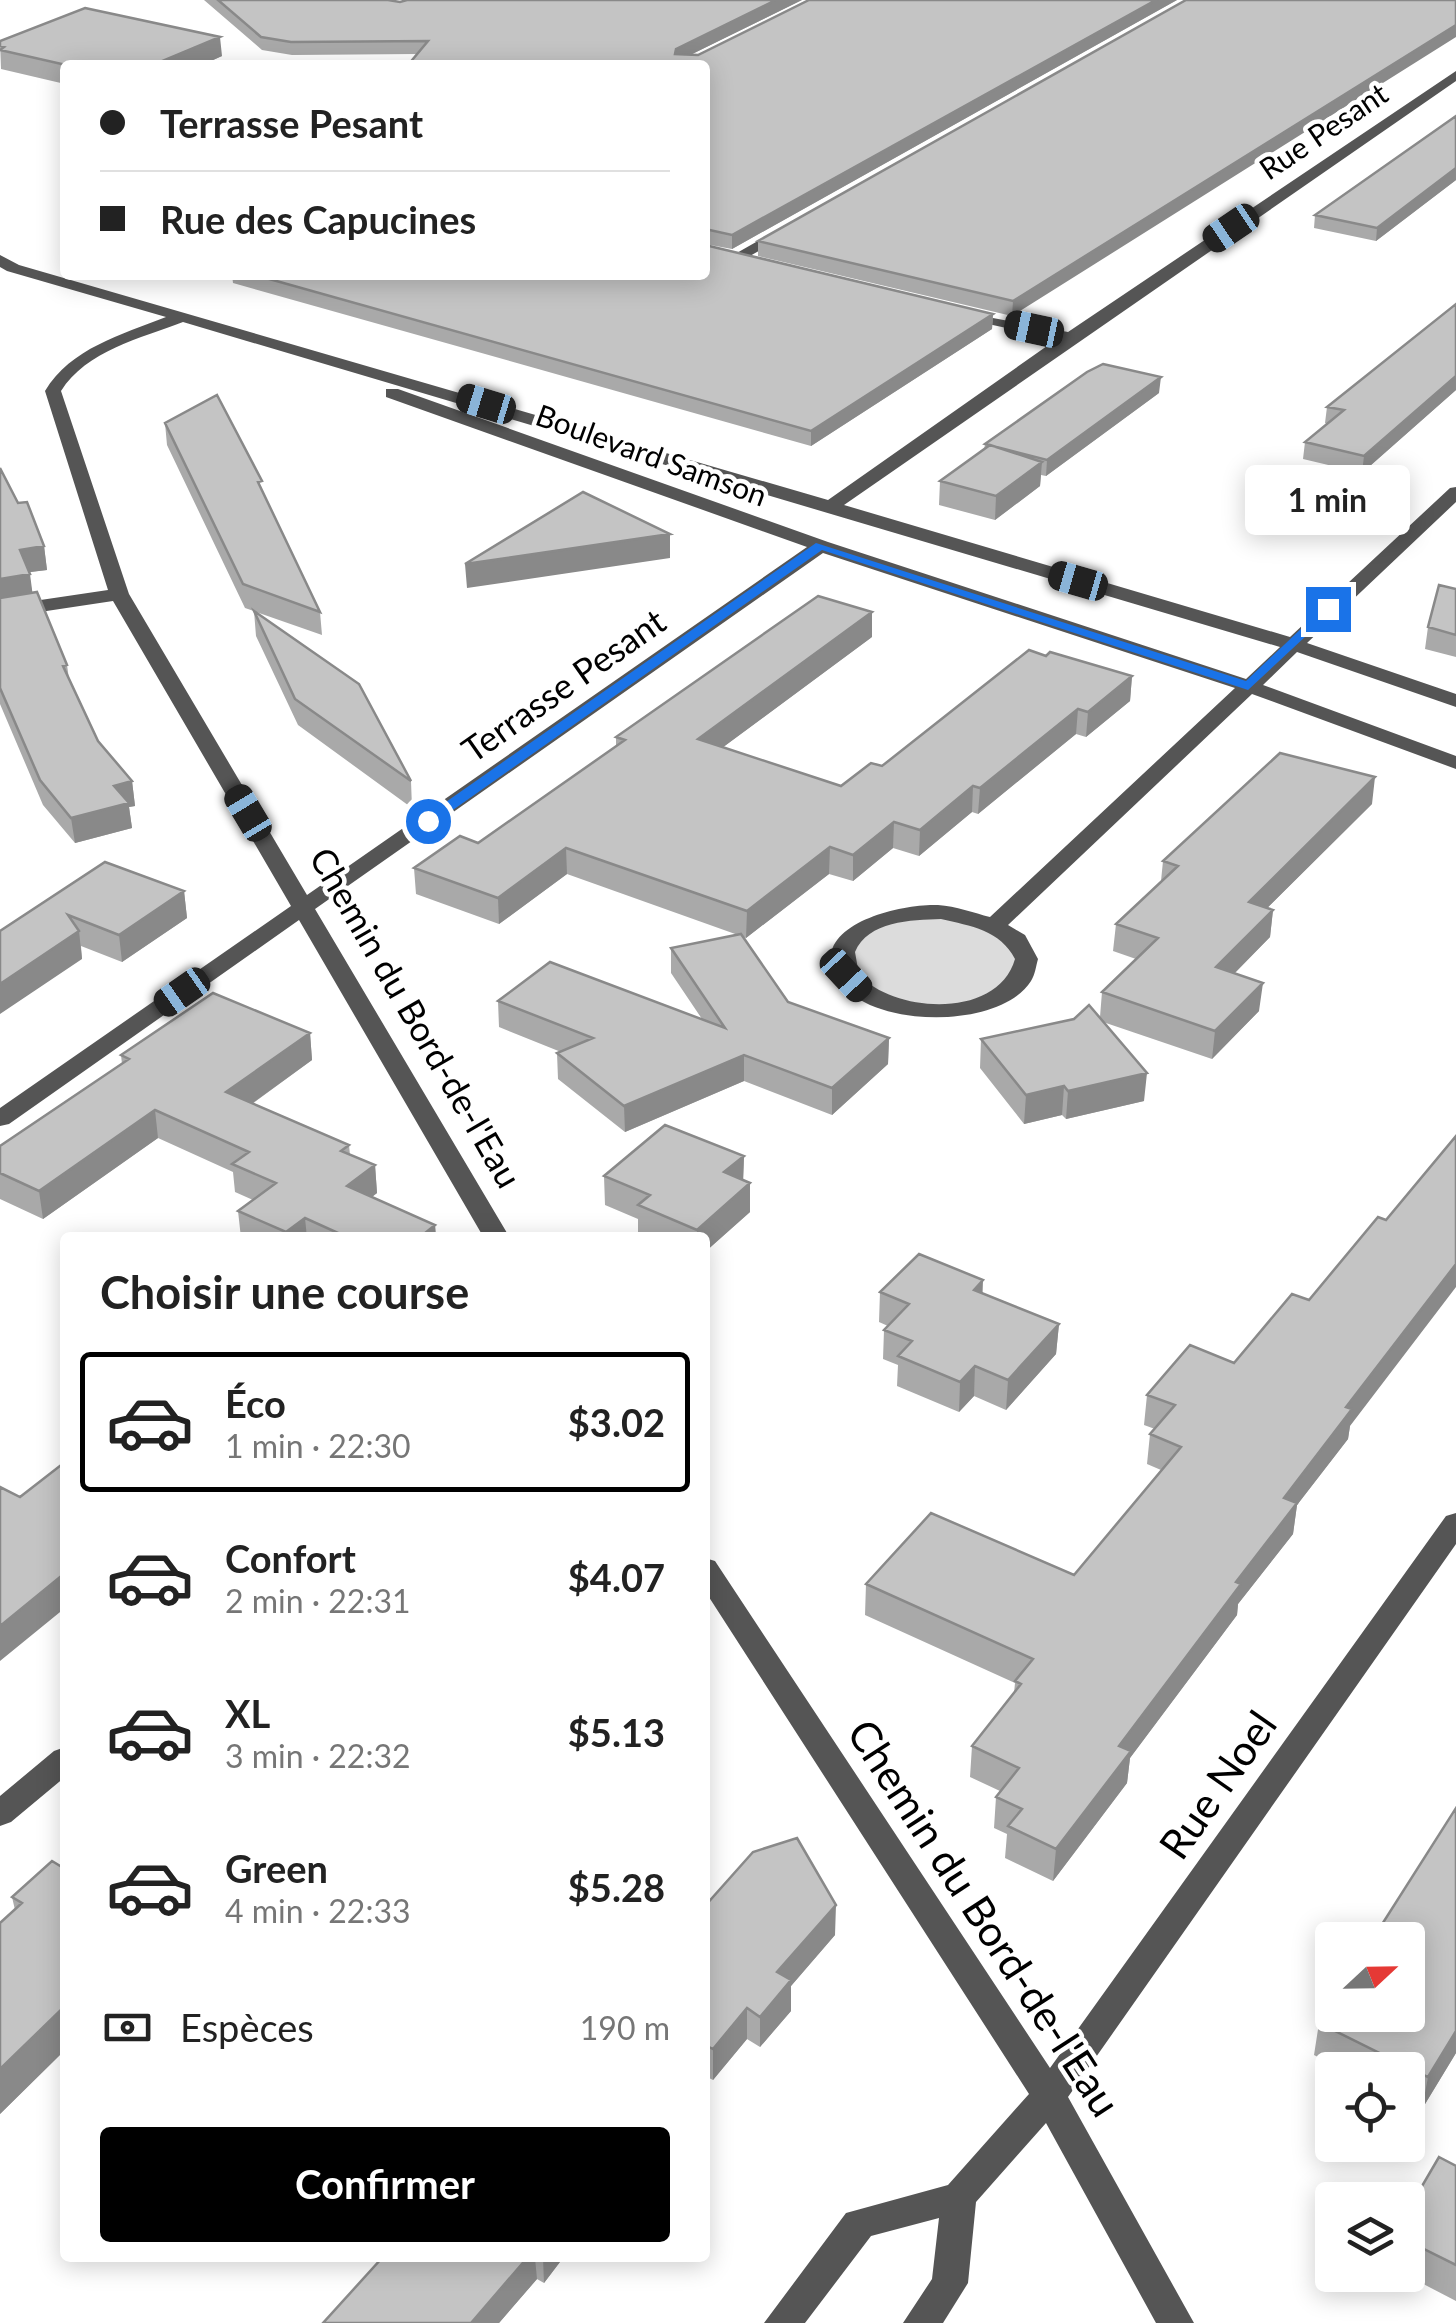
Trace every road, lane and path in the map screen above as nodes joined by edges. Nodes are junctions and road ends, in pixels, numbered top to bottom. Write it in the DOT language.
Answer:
graph roads {
  1 [pos="1456,76"];
  2 [pos="805,219"];
  3 [pos="0,260"];
  4 [pos="755,263"];
  5 [pos="943,310"];
  6 [pos="180,317"];
  7 [pos="1070,337"];
  8 [pos="1456,492"];
  9 [pos="828,508"];
  10 [pos="820,546"];
  11 [pos="119,594"];
  12 [pos="0,612"];
  13 [pos="1292,644"];
  14 [pos="1248,686"];
  15 [pos="1456,702"];
  16 [pos="1456,763"];
  17 [pos="304,907"];
  18 [pos="995,926"];
  19 [pos="0,1120"];
  20 [pos="494,1232"];
  21 [pos="1456,1524"];
  22 [pos="710,1576"];
  23 [pos="60,1763"];
  24 [pos="0,1814"];
  25 [pos="1049,2096"];
  26 [pos="959,2197"];
  27 [pos="783,2323"];
  28 [pos="922,2323"];
  29 [pos="1175,2323"];
  1 -- 7 [label="street, Rue Pesant"];
  2 -- 4 [label="street"];
  3 -- 6 [label="street"];
  5 -- 7 [label="street"];
  6 -- 9 [label="street, Boulevard Samson"];
  6 -- 10 [label="street, Boulevard Samson"];
  6 -- 11 [label="street, Chemin du Bord-de-l'Eau"];
  7 -- 9 [label="street, Rue Pesant"];
  8 -- 13 [label="street"];
  9 -- 13 [label="street, Boulevard Samson"];
  10 -- 14 [label="street, Boulevard Samson"];
  10 -- 17 [label="street, Terrasse Pesant"];
  11 -- 12 [label="street"];
  11 -- 17 [label="street, Chemin du Bord-de-l'Eau"];
  13 -- 14 [label="street"];
  13 -- 15 [label="street, Boulevard Samson"];
  14 -- 16 [label="street, Boulevard Samson"];
  14 -- 18 [label="street"];
  17 -- 19 [label="street, Terrasse Pesant"];
  17 -- 20 [label="street, Chemin du Bord-de-l'Eau"];
  18 -- 18 [label="street"];
  21 -- 25 [label="street, Rue Noel"];
  22 -- 25 [label="street, Chemin du Bord-de-l'Eau"];
  23 -- 24 [label="street"];
  25 -- 26 [label="street, Rue Noel"];
  25 -- 29 [label="street, Chemin du Bord-de-l'Eau"];
  26 -- 27 [label="street"];
  26 -- 28 [label="street"];
}
